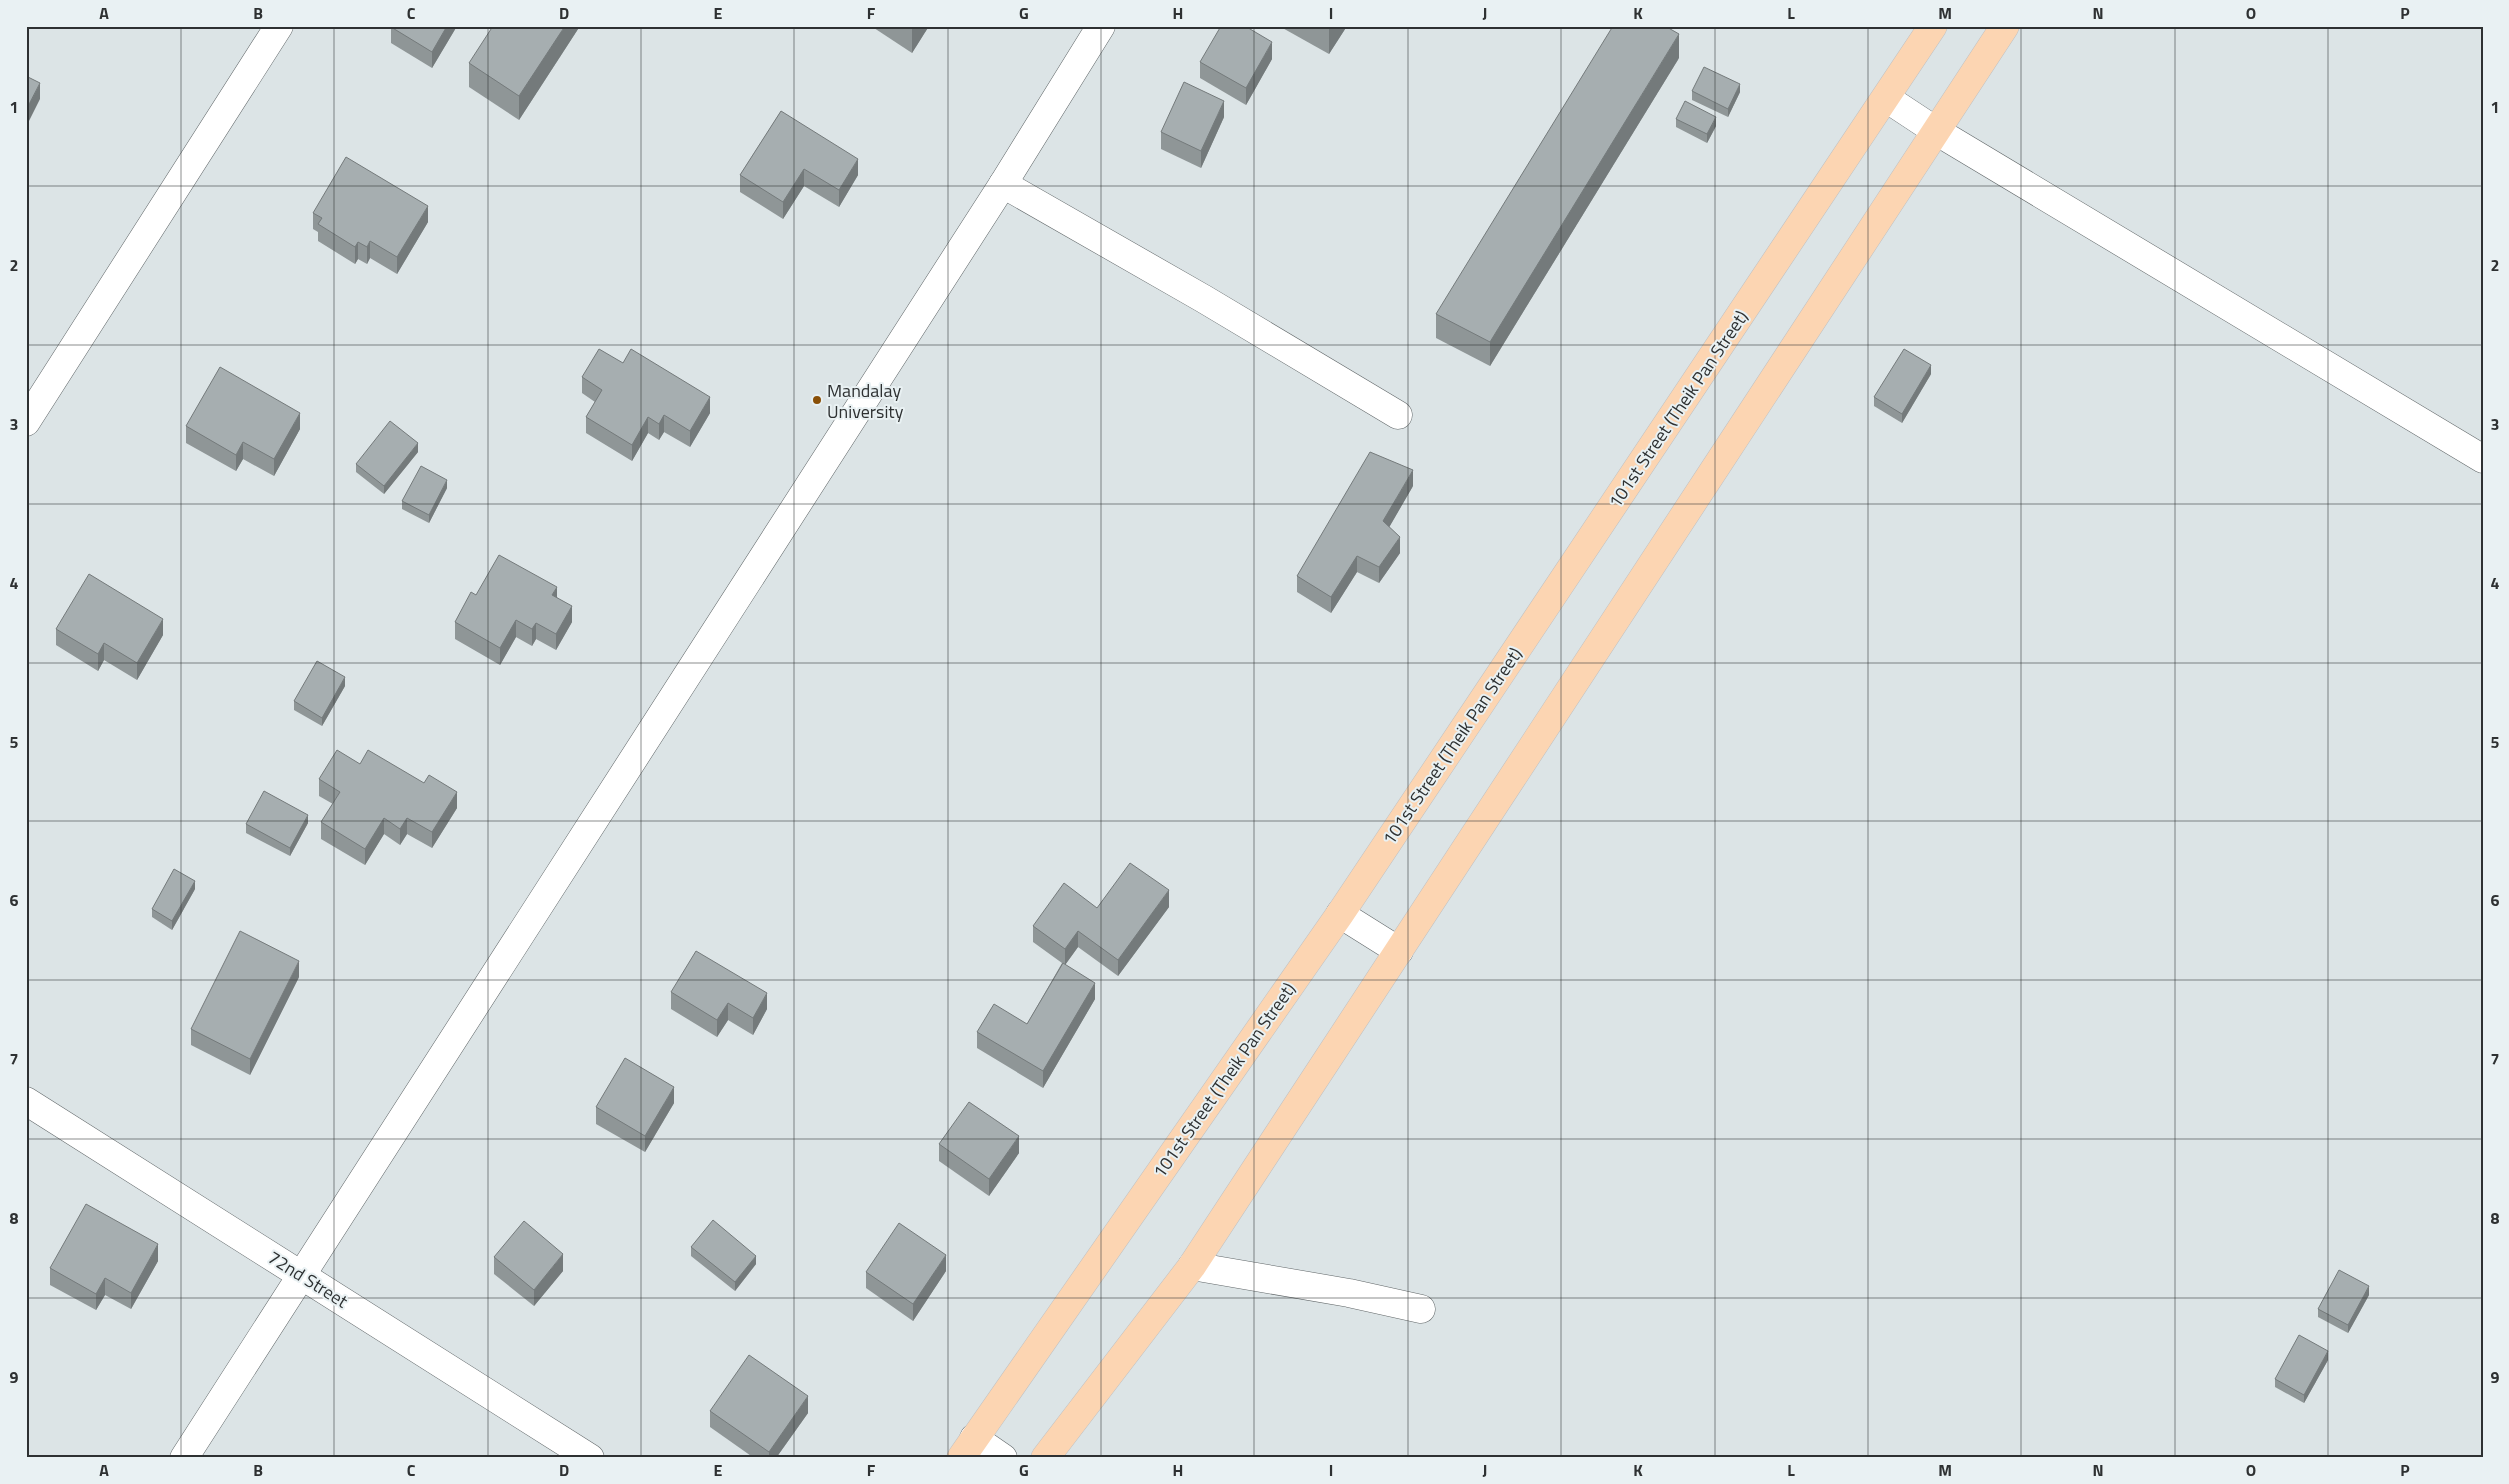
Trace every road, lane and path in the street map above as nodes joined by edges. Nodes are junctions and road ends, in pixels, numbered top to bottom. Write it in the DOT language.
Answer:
graph roads {
  1 [pos="279,26"];
  2 [pos="1101,26"];
  3 [pos="1933,26"];
  4 [pos="2005,26"];
  5 [pos="1886,98"];
  6 [pos="1936,131"];
  7 [pos="1003,184"];
  8 [pos="1398,414"];
  9 [pos="26,422"];
  10 [pos="2483,459"];
  11 [pos="1340,914"];
  12 [pos="1399,951"];
  13 [pos="26,1101"];
  14 [pos="1192,1266"];
  15 [pos="300,1274"];
  16 [pos="1421,1309"];
  17 [pos="967,1448"];
  18 [pos="184,1458"];
  19 [pos="590,1458"];
  20 [pos="1003,1458"];
  21 [pos="1045,1458"];
  1 -- 9 [label="lane"];
  2 -- 7 [label="lane"];
  3 -- 5 [label="main road, 101st Street (Theik Pan Street)"];
  4 -- 6 [label="main road"];
  5 -- 6 [label="lane"];
  5 -- 11 [label="main road, 101st Street (Theik Pan Street)"];
  6 -- 10 [label="lane"];
  6 -- 12 [label="main road"];
  7 -- 8 [label="lane"];
  7 -- 15 [label="lane"];
  11 -- 12 [label="lane"];
  11 -- 17 [label="main road, 101st Street (Theik Pan Street)"];
  12 -- 14 [label="main road"];
  13 -- 15 [label="lane, 72nd Street"];
  14 -- 16 [label="lane"];
  14 -- 21 [label="main road"];
  15 -- 18 [label="lane"];
  15 -- 19 [label="lane, 72nd Street"];
  17 -- 20 [label="lane"];
}
